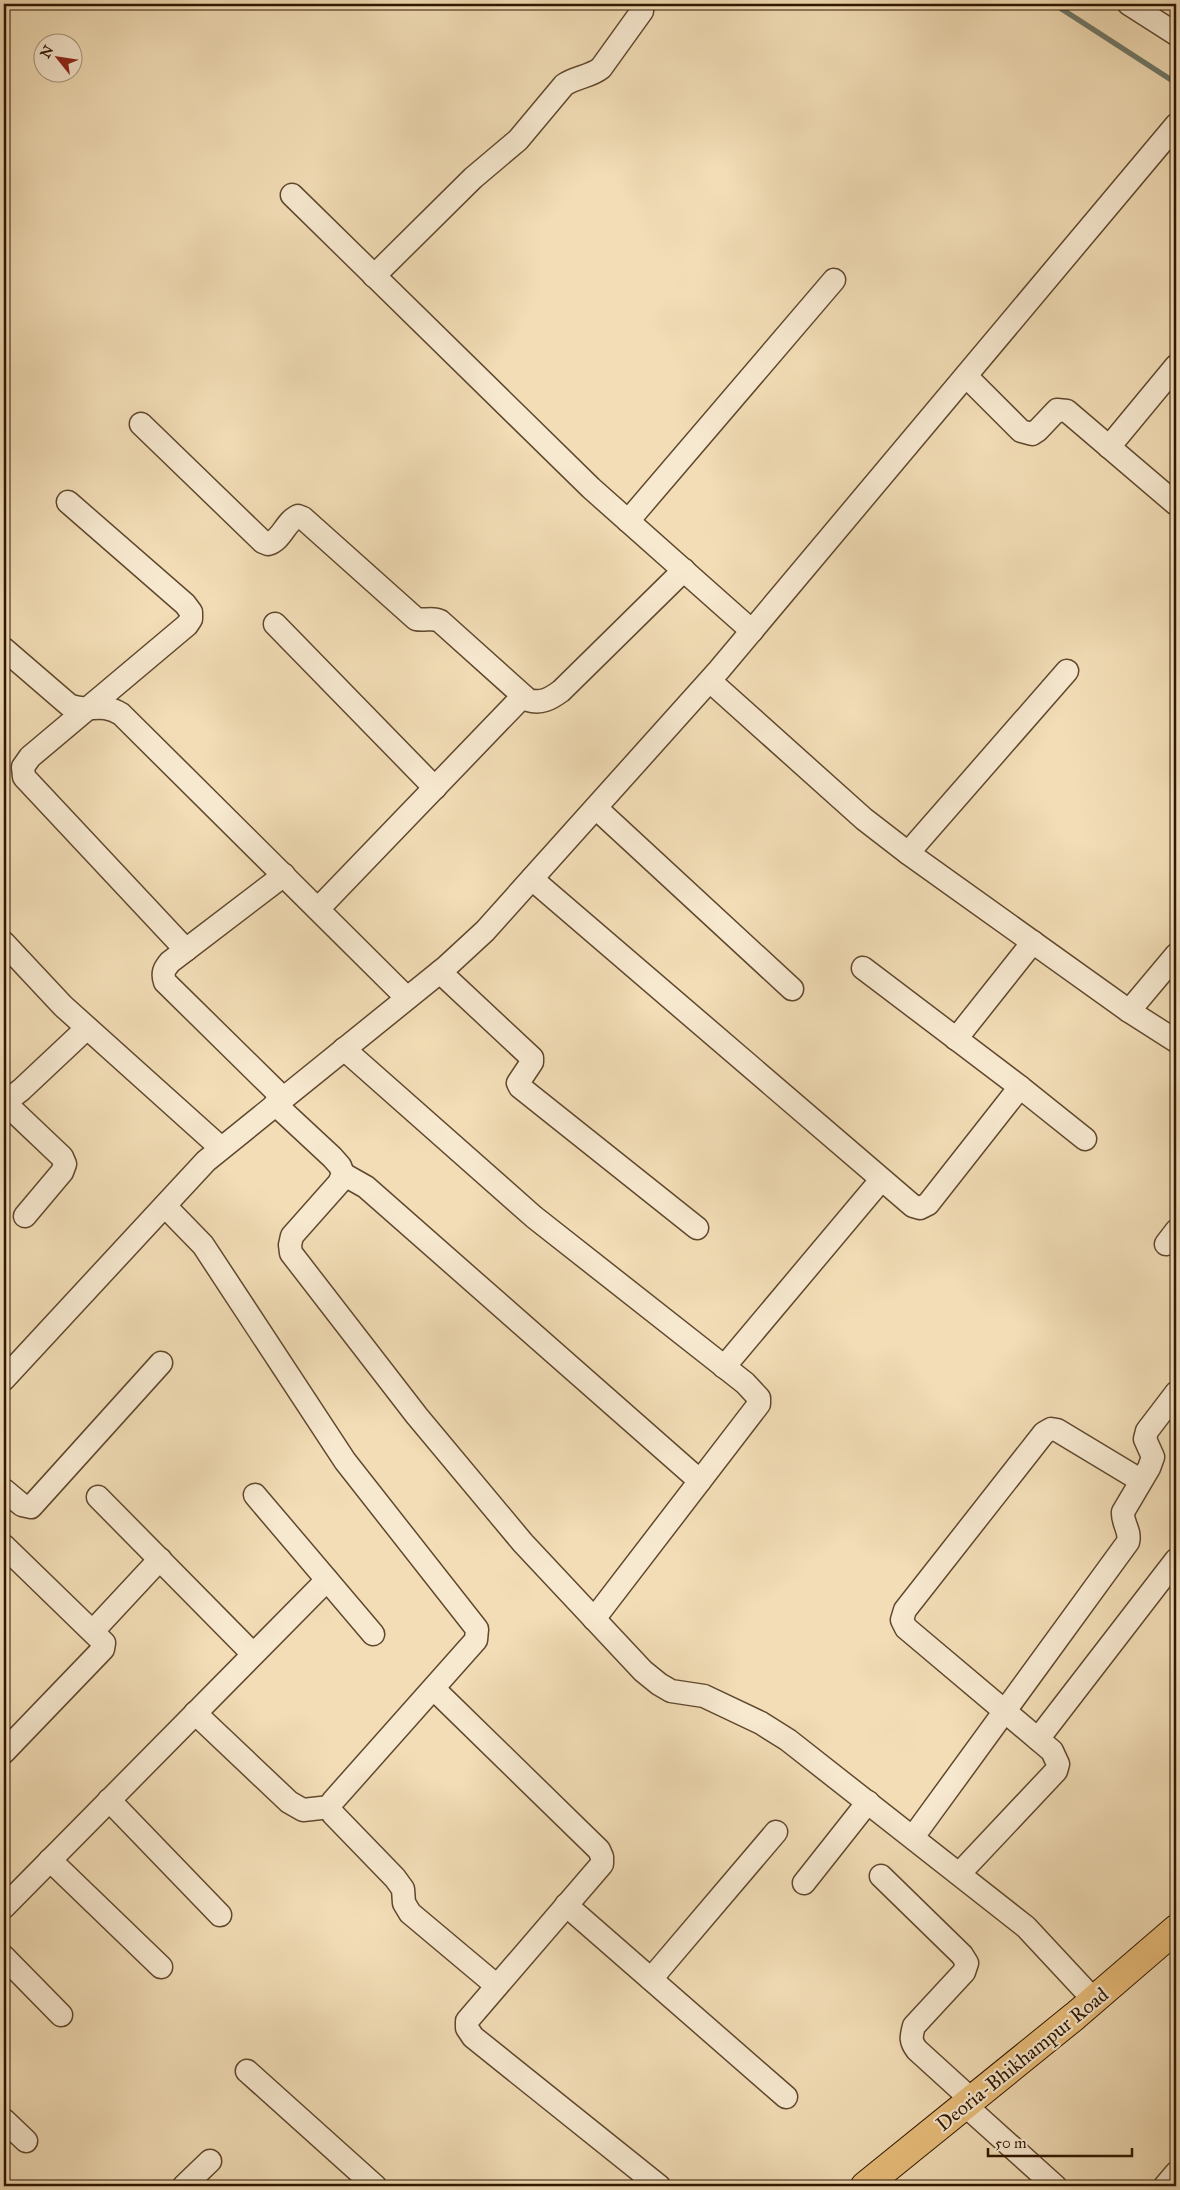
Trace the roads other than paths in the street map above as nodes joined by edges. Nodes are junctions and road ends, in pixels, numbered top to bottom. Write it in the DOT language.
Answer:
graph roads {
  1 [pos="1129,4"];
  2 [pos="642,11"];
  3 [pos="1176,34"];
  4 [pos="1176,125"];
  5 [pos="292,195"];
  6 [pos="374,276"];
  7 [pos="834,280"];
  8 [pos="1176,366"];
  9 [pos="966,376"];
  10 [pos="141,424"];
  11 [pos="1109,447"];
  12 [pos="68,502"];
  13 [pos="1176,504"];
  14 [pos="628,521"];
  15 [pos="684,570"];
  16 [pos="276,624"];
  17 [pos="752,631"];
  18 [pos="4,649"];
  19 [pos="1067,671"];
  20 [pos="710,681"];
  21 [pos="523,696"];
  22 [pos="86,709"];
  23 [pos="435,788"];
  24 [pos="596,808"];
  25 [pos="908,853"];
  26 [pos="284,875"];
  27 [pos="532,879"];
  28 [pos="318,909"];
  29 [pos="1033,942"];
  30 [pos="4,943"];
  31 [pos="186,950"];
  32 [pos="1176,955"];
  33 [pos="863,968"];
  34 [pos="440,972"];
  35 [pos="792,989"];
  36 [pos="407,998"];
  37 [pos="1129,1011"];
  38 [pos="87,1028"];
  39 [pos="956,1038"];
  40 [pos="1176,1040"];
  41 [pos="344,1049"];
  42 [pos="1020,1087"];
  43 [pos="279,1101"];
  44 [pos="4,1102"];
  45 [pos="1085,1139"];
  46 [pos="221,1148"];
  47 [pos="343,1174"];
  48 [pos="880,1180"];
  49 [pos="165,1206"];
  50 [pos="25,1216"];
  51 [pos="697,1228"];
  52 [pos="161,1363"];
  53 [pos="724,1367"];
  54 [pos="4,1378"];
  55 [pos="1176,1393"];
  56 [pos="1140,1480"];
  57 [pos="700,1481"];
  58 [pos="4,1490"];
  59 [pos="256,1495"];
  60 [pos="98,1497"];
  61 [pos="4,1546"];
  62 [pos="160,1559"];
  63 [pos="1176,1560"];
  64 [pos="328,1580"];
  65 [pos="594,1619"];
  66 [pos="93,1631"];
  67 [pos="374,1634"];
  68 [pos="253,1654"];
  69 [pos="434,1689"];
  70 [pos="195,1712"];
  71 [pos="1005,1712"];
  72 [pos="1038,1739"];
  73 [pos="4,1752"];
  74 [pos="109,1800"];
  75 [pos="868,1802"];
  76 [pos="330,1808"];
  77 [pos="776,1832"];
  78 [pos="913,1837"];
  79 [pos="50,1860"];
  80 [pos="959,1874"];
  81 [pos="881,1876"];
  82 [pos="804,1883"];
  83 [pos="566,1906"];
  84 [pos="4,1907"];
  85 [pos="220,1915"];
  86 [pos="1176,1929"];
  87 [pos="4,1957"];
  88 [pos="161,1967"];
  89 [pos="651,1979"];
  90 [pos="497,1986"];
  91 [pos="1094,2000"];
  92 [pos="61,2015"];
  93 [pos="247,2071"];
  94 [pos="786,2097"];
  95 [pos="969,2102"];
  96 [pos="4,2120"];
  97 [pos="26,2141"];
  98 [pos="210,2161"];
  99 [pos="1176,2173"];
  100 [pos="184,2186"];
  101 [pos="376,2186"];
  102 [pos="659,2186"];
  103 [pos="865,2186"];
  104 [pos="1055,2186"];
  105 [pos="1165,2186"];
  1 -- 3 [label="street"];
  2 -- 6 [label="street"];
  4 -- 9 [label="street"];
  5 -- 6 [label="street"];
  6 -- 14 [label="street"];
  7 -- 14 [label="street"];
  8 -- 11 [label="street"];
  9 -- 11 [label="street"];
  9 -- 17 [label="street"];
  10 -- 21 [label="street"];
  11 -- 13 [label="street"];
  12 -- 22 [label="street"];
  14 -- 15 [label="street"];
  15 -- 17 [label="street"];
  15 -- 21 [label="street"];
  16 -- 23 [label="street"];
  17 -- 20 [label="street"];
  18 -- 22 [label="street"];
  19 -- 25 [label="street"];
  20 -- 24 [label="street"];
  20 -- 25 [label="street"];
  21 -- 23 [label="street"];
  22 -- 26 [label="street"];
  22 -- 31 [label="street"];
  23 -- 28 [label="street"];
  24 -- 27 [label="street"];
  24 -- 35 [label="street"];
  25 -- 29 [label="street"];
  26 -- 28 [label="street"];
  26 -- 31 [label="street"];
  27 -- 34 [label="street"];
  27 -- 48 [label="street"];
  28 -- 36 [label="street"];
  29 -- 37 [label="street"];
  29 -- 39 [label="street"];
  30 -- 38 [label="street"];
  31 -- 43 [label="street"];
  32 -- 37 [label="street"];
  33 -- 39 [label="street"];
  34 -- 36 [label="street"];
  34 -- 51 [label="street"];
  36 -- 41 [label="street"];
  37 -- 40 [label="street"];
  38 -- 44 [label="street"];
  38 -- 46 [label="street"];
  39 -- 42 [label="street"];
  41 -- 43 [label="street"];
  41 -- 53 [label="street"];
  42 -- 45 [label="street"];
  42 -- 48 [label="street"];
  43 -- 46 [label="street"];
  43 -- 47 [label="street"];
  44 -- 50 [label="street"];
  46 -- 49 [label="street"];
  47 -- 57 [label="street"];
  47 -- 65 [label="street"];
  48 -- 53 [label="street"];
  49 -- 54 [label="street"];
  49 -- 69 [label="street"];
  52 -- 58 [label="street"];
  53 -- 57 [label="street"];
  55 -- 56 [label="street"];
  56 -- 71 [label="street"];
  56 -- 71 [label="street"];
  57 -- 65 [label="street"];
  59 -- 64 [label="street"];
  60 -- 62 [label="street"];
  61 -- 66 [label="street"];
  62 -- 66 [label="street"];
  62 -- 68 [label="street"];
  63 -- 72 [label="street"];
  64 -- 67 [label="street"];
  64 -- 68 [label="street"];
  65 -- 75 [label="street"];
  66 -- 73 [label="street"];
  68 -- 70 [label="street"];
  69 -- 76 [label="street"];
  69 -- 83 [label="street"];
  70 -- 74 [label="street"];
  70 -- 76 [label="street"];
  71 -- 72 [label="street"];
  71 -- 78 [label="street"];
  72 -- 80 [label="street"];
  74 -- 79 [label="street"];
  74 -- 85 [label="street"];
  75 -- 78 [label="street"];
  75 -- 82 [label="street"];
  76 -- 90 [label="street"];
  77 -- 89 [label="street"];
  78 -- 80 [label="street"];
  79 -- 84 [label="street"];
  79 -- 88 [label="street"];
  80 -- 91 [label="street"];
  81 -- 95 [label="street"];
  83 -- 89 [label="street"];
  83 -- 90 [label="street"];
  86 -- 91 [label="main road, Deoria-Bhikhampur Road"];
  87 -- 92 [label="street"];
  89 -- 94 [label="street"];
  90 -- 102 [label="street"];
  91 -- 95 [label="main road, Deoria-Bhikhampur Road"];
  93 -- 101 [label="street"];
  95 -- 103 [label="main road, Deoria-Bhikhampur Road"];
  95 -- 104 [label="street"];
  96 -- 97 [label="street"];
  98 -- 100 [label="street"];
  99 -- 105 [label="street"];
}
